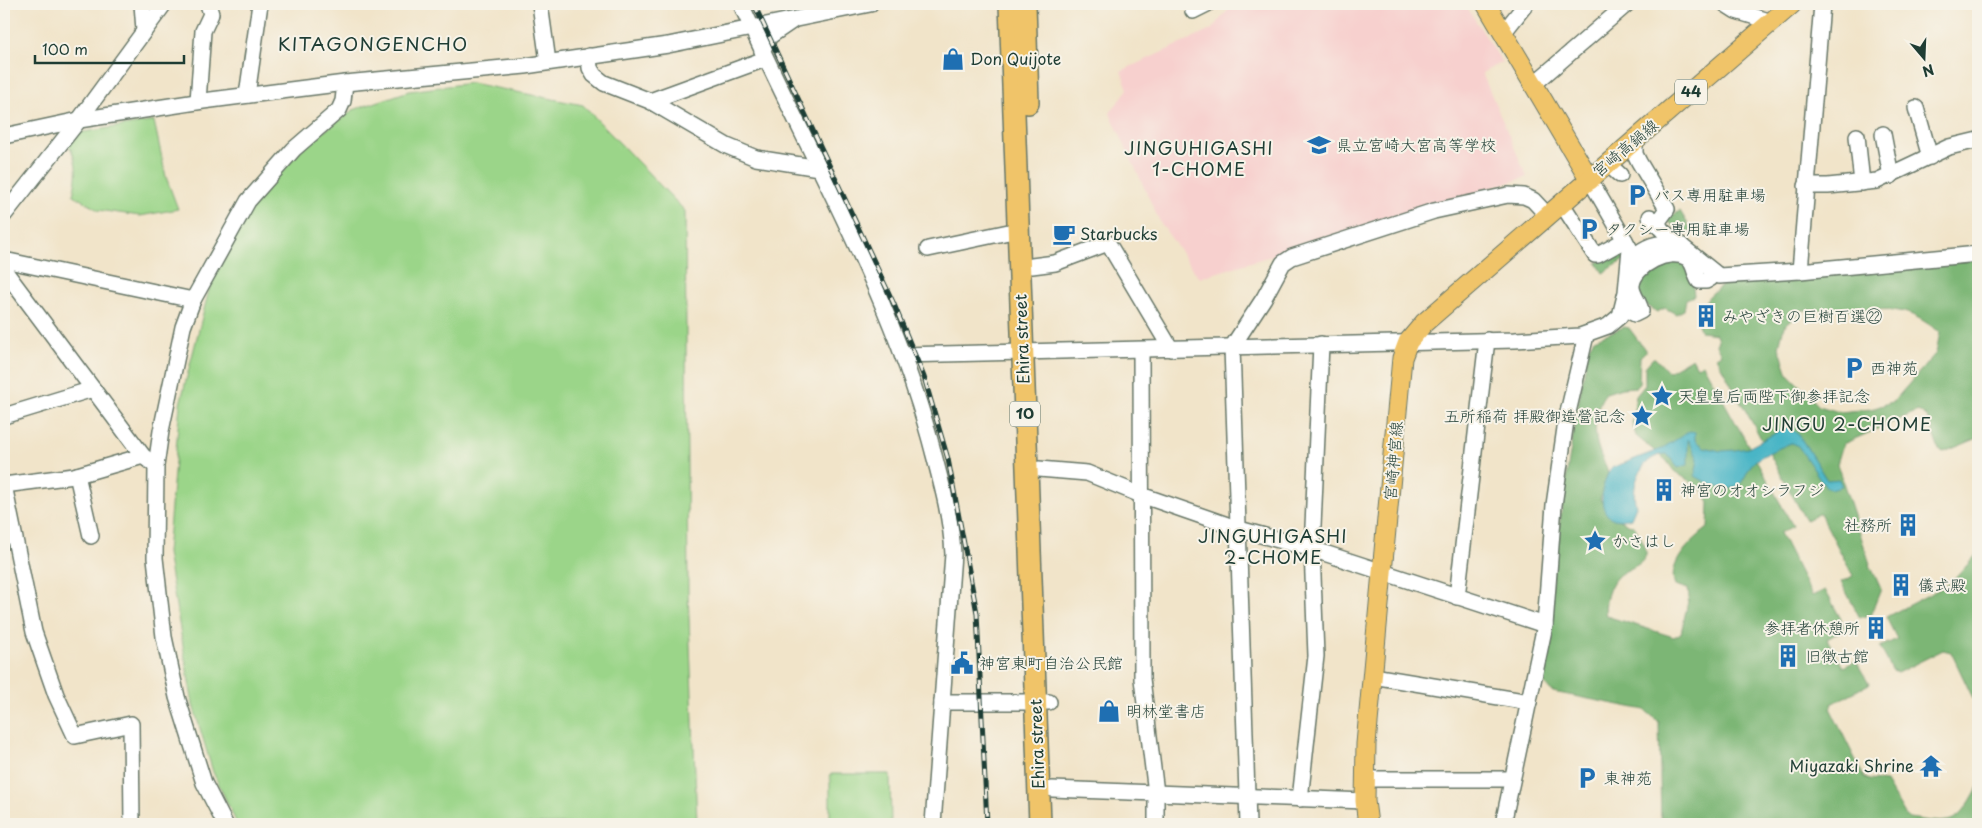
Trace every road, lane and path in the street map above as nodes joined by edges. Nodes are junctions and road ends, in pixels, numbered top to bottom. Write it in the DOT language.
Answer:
graph roads {
  1 [pos="142,4"];
  2 [pos="164,4"];
  3 [pos="208,4"];
  4 [pos="260,4"];
  5 [pos="540,4"];
  6 [pos="741,4"];
  7 [pos="870,4"];
  8 [pos="1010,4"];
  9 [pos="1025,4"];
  10 [pos="1207,4"];
  11 [pos="1486,4"];
  12 [pos="1526,4"];
  13 [pos="1627,4"];
  14 [pos="1725,4"];
  15 [pos="1792,4"];
  16 [pos="1822,4"];
  17 [pos="1193,11"];
  18 [pos="797,18"];
  19 [pos="1772,22"];
  20 [pos="751,27"];
  21 [pos="144,30"];
  22 [pos="1503,33"];
  23 [pos="764,55"];
  24 [pos="589,56"];
  25 [pos="548,62"];
  26 [pos="345,83"];
  27 [pos="1534,84"];
  28 [pos="247,95"];
  29 [pos="198,101"];
  30 [pos="650,101"];
  31 [pos="1916,108"];
  32 [pos="79,120"];
  33 [pos="1883,134"];
  34 [pos="4,136"];
  35 [pos="1857,136"];
  36 [pos="1978,140"];
  37 [pos="1635,141"];
  38 [pos="1930,157"];
  39 [pos="819,168"];
  40 [pos="1891,176"];
  41 [pos="1590,180"];
  42 [pos="1862,183"];
  43 [pos="1806,186"];
  44 [pos="1562,204"];
  45 [pos="4,215"];
  46 [pos="1548,216"];
  47 [pos="1018,230"];
  48 [pos="1681,246"];
  49 [pos="928,249"];
  50 [pos="1628,250"];
  51 [pos="1978,254"];
  52 [pos="4,260"];
  53 [pos="1032,266"];
  54 [pos="4,270"];
  55 [pos="1712,271"];
  56 [pos="1800,271"];
  57 [pos="193,300"];
  58 [pos="1621,312"];
  59 [pos="1586,334"];
  60 [pos="1487,340"];
  61 [pos="1408,342"];
  62 [pos="1321,344"];
  63 [pos="1232,347"];
  64 [pos="1171,349"];
  65 [pos="1141,350"];
  66 [pos="1028,353"];
  67 [pos="902,355"];
  68 [pos="93,389"];
  69 [pos="4,416"];
  70 [pos="143,456"];
  71 [pos="156,466"];
  72 [pos="1039,469"];
  73 [pos="77,475"];
  74 [pos="4,485"];
  75 [pos="1141,495"];
  76 [pos="1240,529"];
  77 [pos="90,536"];
  78 [pos="1312,549"];
  79 [pos="1384,574"];
  80 [pos="1457,597"];
  81 [pos="1545,625"];
  82 [pos="1373,676"];
  83 [pos="942,702"];
  84 [pos="1042,702"];
  85 [pos="1529,702"];
  86 [pos="1366,779"];
  87 [pos="1512,779"];
  88 [pos="1052,789"];
  89 [pos="1156,793"];
  90 [pos="1247,797"];
  91 [pos="1300,799"];
  92 [pos="1365,802"];
  93 [pos="132,824"];
  94 [pos="225,824"];
  95 [pos="933,824"];
  96 [pos="1040,824"];
  97 [pos="1054,824"];
  98 [pos="1156,824"];
  99 [pos="1248,824"];
  100 [pos="1368,824"];
  101 [pos="1503,824"];
  1 -- 21 [label="street"];
  2 -- 21 [label="street"];
  3 -- 29 [label="street"];
  4 -- 28 [label="street"];
  5 -- 25 [label="street"];
  6 -- 20 [label="street"];
  7 -- 18 [label="street"];
  8 -- 47 [label="highway, Ehira street / 10"];
  9 -- 53 [label="highway, Ehira street / 10"];
  10 -- 17 [label="street"];
  11 -- 22 [label="main road, 宮崎高鍋線"];
  12 -- 22 [label="street"];
  13 -- 27 [label="street"];
  14 -- 19 [label="street"];
  15 -- 19 [label="main road, 宮崎高鍋線 / 44"];
  16 -- 43 [label="street"];
  18 -- 20 [label="street"];
  18 -- 23 [label="street"];
  19 -- 37 [label="main road, 宮崎高鍋線 / 44"];
  20 -- 23 [label="street"];
  20 -- 24 [label="street"];
  21 -- 32 [label="street"];
  22 -- 27 [label="main road, 宮崎高鍋線"];
  23 -- 30 [label="street"];
  23 -- 39 [label="street"];
  24 -- 25 [label="street"];
  24 -- 30 [label="street"];
  25 -- 26 [label="street"];
  26 -- 28 [label="street"];
  26 -- 57 [label="street"];
  27 -- 41 [label="main road, 宮崎高鍋線"];
  28 -- 29 [label="street"];
  29 -- 32 [label="street"];
  30 -- 39 [label="street"];
  31 -- 38 [label="street"];
  32 -- 34 [label="street"];
  32 -- 45 [label="street"];
  33 -- 40 [label="street"];
  35 -- 42 [label="street"];
  36 -- 38 [label="street"];
  37 -- 41 [label="main road, 宮崎高鍋線 / 44"];
  37 -- 48 [label="street"];
  38 -- 40 [label="street"];
  39 -- 67 [label="street"];
  40 -- 42 [label="street"];
  41 -- 44 [label="main road, 宮崎神宮線"];
  41 -- 50 [label="street"];
  42 -- 43 [label="street"];
  43 -- 56 [label="street"];
  44 -- 46 [label="main road, 宮崎神宮線"];
  44 -- 50 [label="street"];
  46 -- 61 [label="main road, 宮崎神宮線"];
  46 -- 63 [label="street"];
  47 -- 49 [label="street"];
  47 -- 66 [label="highway, Ehira street / 10"];
  48 -- 50 [label="street"];
  48 -- 55 [label="street"];
  50 -- 58 [label="street"];
  51 -- 56 [label="street"];
  52 -- 57 [label="street"];
  53 -- 64 [label="street"];
  53 -- 66 [label="highway, Ehira street / 10"];
  54 -- 68 [label="street"];
  55 -- 56 [label="street"];
  55 -- 58 [label="street"];
  57 -- 71 [label="street"];
  58 -- 59 [label="street"];
  59 -- 60 [label="street"];
  59 -- 81 [label="street"];
  60 -- 61 [label="street"];
  60 -- 80 [label="street"];
  61 -- 62 [label="street"];
  61 -- 79 [label="main road, 宮崎神宮線"];
  62 -- 63 [label="street"];
  62 -- 78 [label="street"];
  63 -- 64 [label="street"];
  63 -- 76 [label="street"];
  64 -- 65 [label="street"];
  65 -- 66 [label="street"];
  65 -- 75 [label="street"];
  66 -- 67 [label="street"];
  66 -- 72 [label="highway, Ehira street / 10"];
  66 -- 84 [label="highway, Ehira street / 10"];
  67 -- 83 [label="street"];
  68 -- 69 [label="street"];
  68 -- 70 [label="street"];
  70 -- 71 [label="street"];
  70 -- 73 [label="street"];
  71 -- 94 [label="street"];
  72 -- 75 [label="street"];
  72 -- 84 [label="highway, Ehira street / 10"];
  73 -- 74 [label="street"];
  73 -- 77 [label="street"];
  74 -- 93 [label="street"];
  75 -- 76 [label="street"];
  75 -- 89 [label="street"];
  76 -- 78 [label="street"];
  76 -- 90 [label="street"];
  78 -- 79 [label="street"];
  78 -- 91 [label="street"];
  79 -- 80 [label="street"];
  79 -- 82 [label="main road, 宮崎神宮線"];
  80 -- 81 [label="street"];
  81 -- 85 [label="street"];
  82 -- 85 [label="street"];
  82 -- 86 [label="main road, 宮崎神宮線"];
  83 -- 84 [label="street"];
  83 -- 95 [label="street"];
  84 -- 88 [label="highway, Ehira street / 10"];
  84 -- 96 [label="highway, Ehira street / 10"];
  85 -- 87 [label="street"];
  86 -- 87 [label="street"];
  86 -- 92 [label="main road, 宮崎神宮線"];
  87 -- 101 [label="street"];
  88 -- 89 [label="street"];
  88 -- 97 [label="highway, Ehira street / 10"];
  89 -- 90 [label="street"];
  89 -- 98 [label="street"];
  90 -- 91 [label="street"];
  90 -- 99 [label="street"];
  91 -- 92 [label="street"];
  92 -- 100 [label="main road, 宮崎神宮線"];
}
